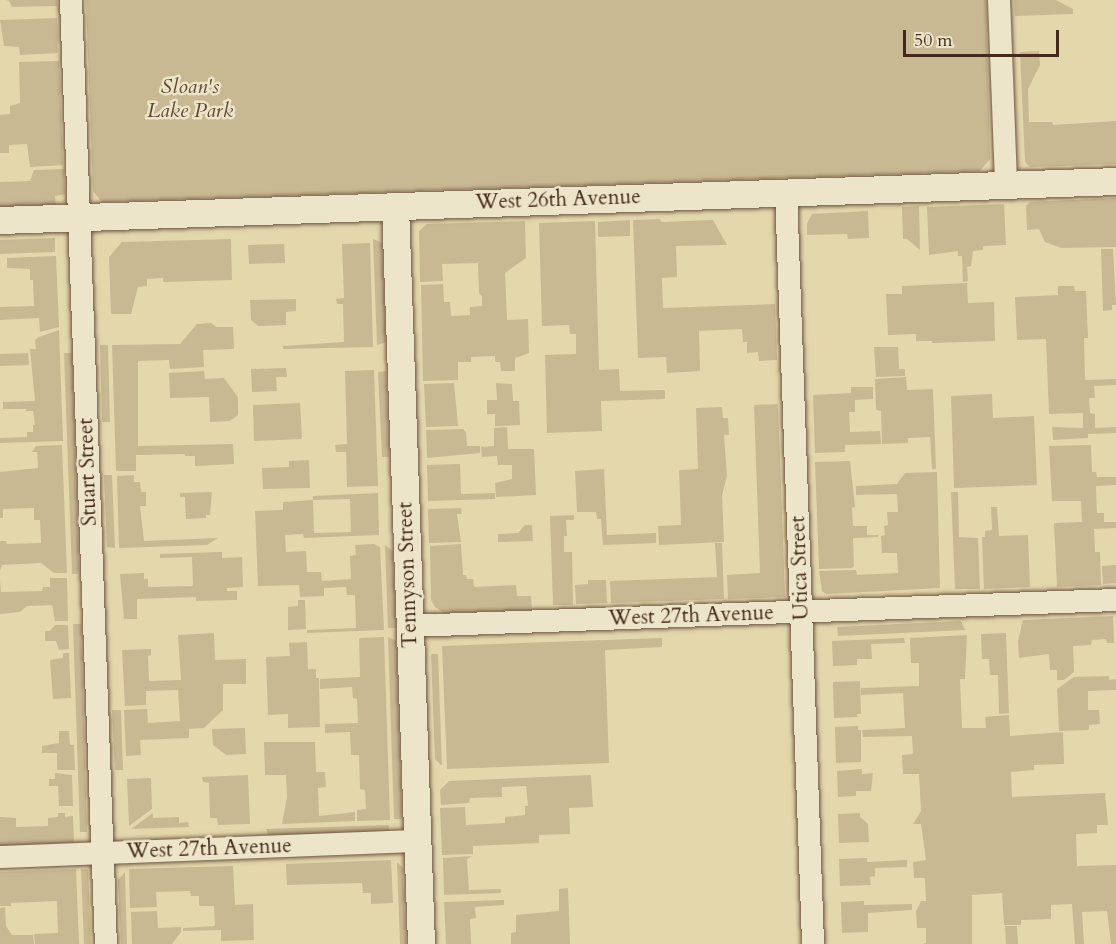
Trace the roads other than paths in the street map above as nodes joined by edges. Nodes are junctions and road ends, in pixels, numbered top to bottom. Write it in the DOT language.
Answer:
graph roads {
  1 [pos="71,0"];
  2 [pos="999,0"];
  3 [pos="1116,181"];
  4 [pos="1006,184"];
  5 [pos="786,192"];
  6 [pos="396,206"];
  7 [pos="79,217"];
  8 [pos="0,220"];
  9 [pos="1116,600"];
  10 [pos="801,612"];
  11 [pos="410,626"];
  12 [pos="417,841"];
  13 [pos="102,853"];
  14 [pos="0,857"];
  15 [pos="106,944"];
  16 [pos="421,944"];
  17 [pos="813,944"];
  1 -- 7 [label="street, Stuart Street"];
  2 -- 4 [label="street"];
  3 -- 4 [label="street, West 26th Avenue"];
  4 -- 5 [label="street, West 26th Avenue"];
  5 -- 6 [label="street, West 26th Avenue"];
  5 -- 10 [label="street, Utica Street"];
  6 -- 7 [label="street, West 26th Avenue"];
  6 -- 11 [label="street, Tennyson Street"];
  7 -- 8 [label="street, West 26th Avenue"];
  7 -- 13 [label="street, Stuart Street"];
  9 -- 10 [label="street, West 27th Avenue"];
  10 -- 11 [label="street, West 27th Avenue"];
  10 -- 17 [label="street, Utica Street"];
  11 -- 12 [label="street, Tennyson Street"];
  12 -- 13 [label="street, West 27th Avenue"];
  12 -- 16 [label="street, Tennyson Street"];
  13 -- 14 [label="street, West 27th Avenue"];
  13 -- 15 [label="street, Stuart Street"];
}
